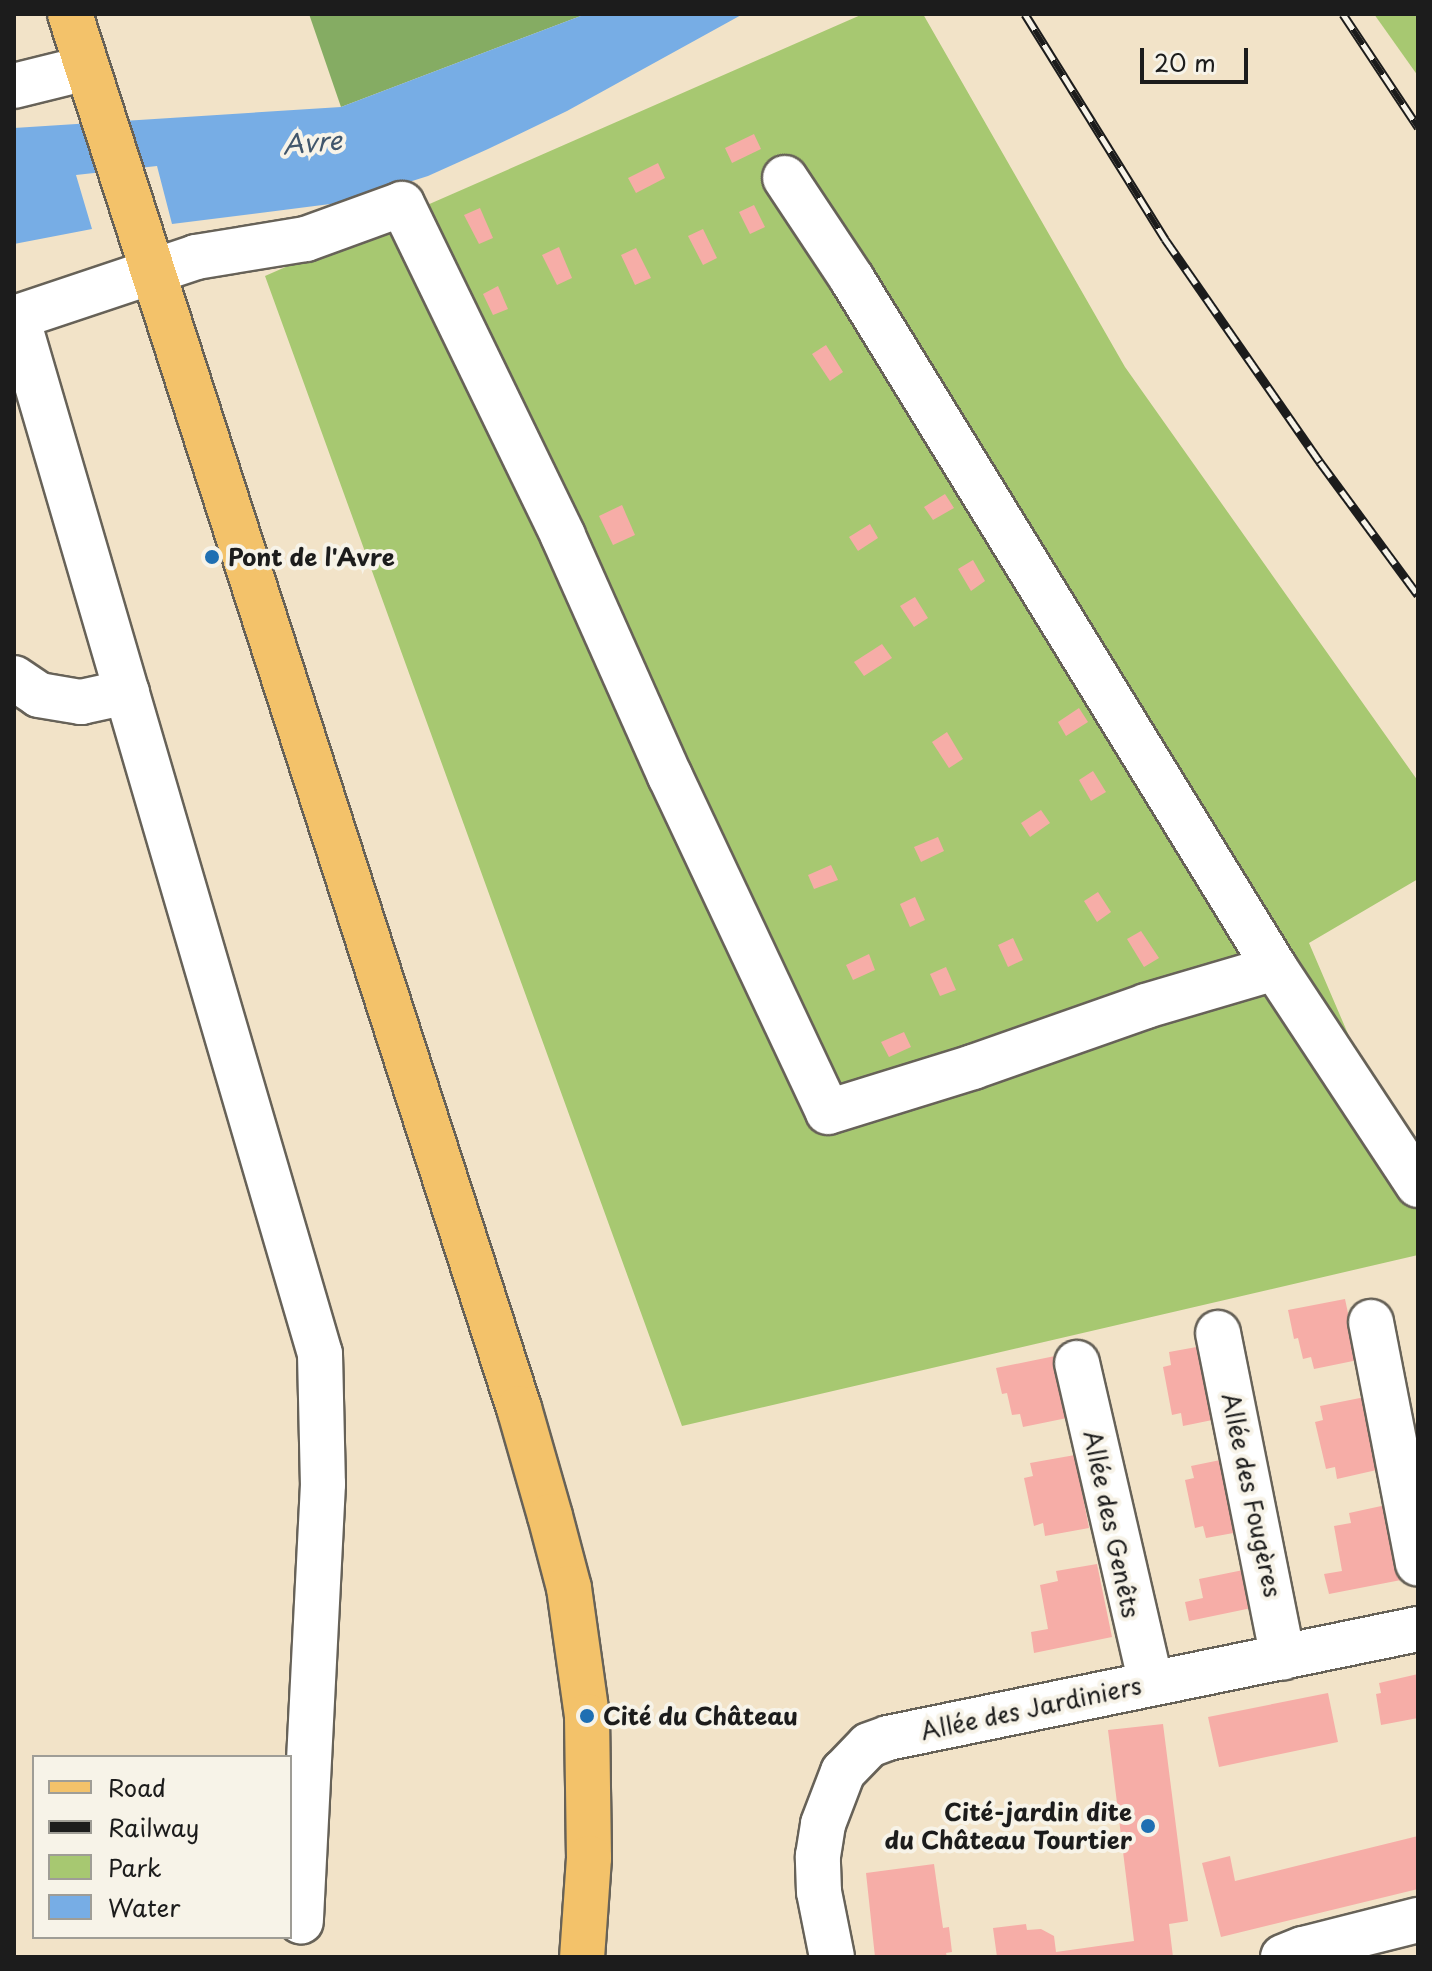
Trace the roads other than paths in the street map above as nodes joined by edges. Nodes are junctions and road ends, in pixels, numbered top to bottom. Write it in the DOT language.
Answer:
graph roads {
  1 [pos="70,14"];
  2 [pos="87,68"];
  3 [pos="14,86"];
  4 [pos="785,178"];
  5 [pos="153,274"];
  6 [pos="16,318"];
  7 [pos="14,678"];
  8 [pos="127,692"];
  9 [pos="1275,968"];
  10 [pos="1418,1185"];
  11 [pos="1371,1322"];
  12 [pos="1218,1333"];
  13 [pos="1077,1363"];
  14 [pos="1418,1563"];
  15 [pos="1418,1629"];
  16 [pos="1283,1658"];
  17 [pos="1151,1684"];
  18 [pos="1418,1920"];
  19 [pos="301,1921"];
  20 [pos="582,1957"];
  21 [pos="832,1957"];
  22 [pos="1283,1957"];
  1 -- 2 [label="main road"];
  2 -- 3 [label="street"];
  2 -- 5 [label="main road"];
  4 -- 9 [label="street"];
  5 -- 6 [label="street"];
  5 -- 9 [label="street"];
  5 -- 20 [label="main road"];
  6 -- 8 [label="street"];
  7 -- 8 [label="street"];
  8 -- 19 [label="street"];
  9 -- 10 [label="street"];
  11 -- 14 [label="street"];
  12 -- 16 [label="street, Allée des Fougères"];
  13 -- 17 [label="street, Allée des Genêts"];
  15 -- 16 [label="street, Allée des Jardiniers"];
  16 -- 17 [label="street, Allée des Jardiniers"];
  17 -- 21 [label="street, Allée des Jardiniers"];
  18 -- 22 [label="street"];
}
